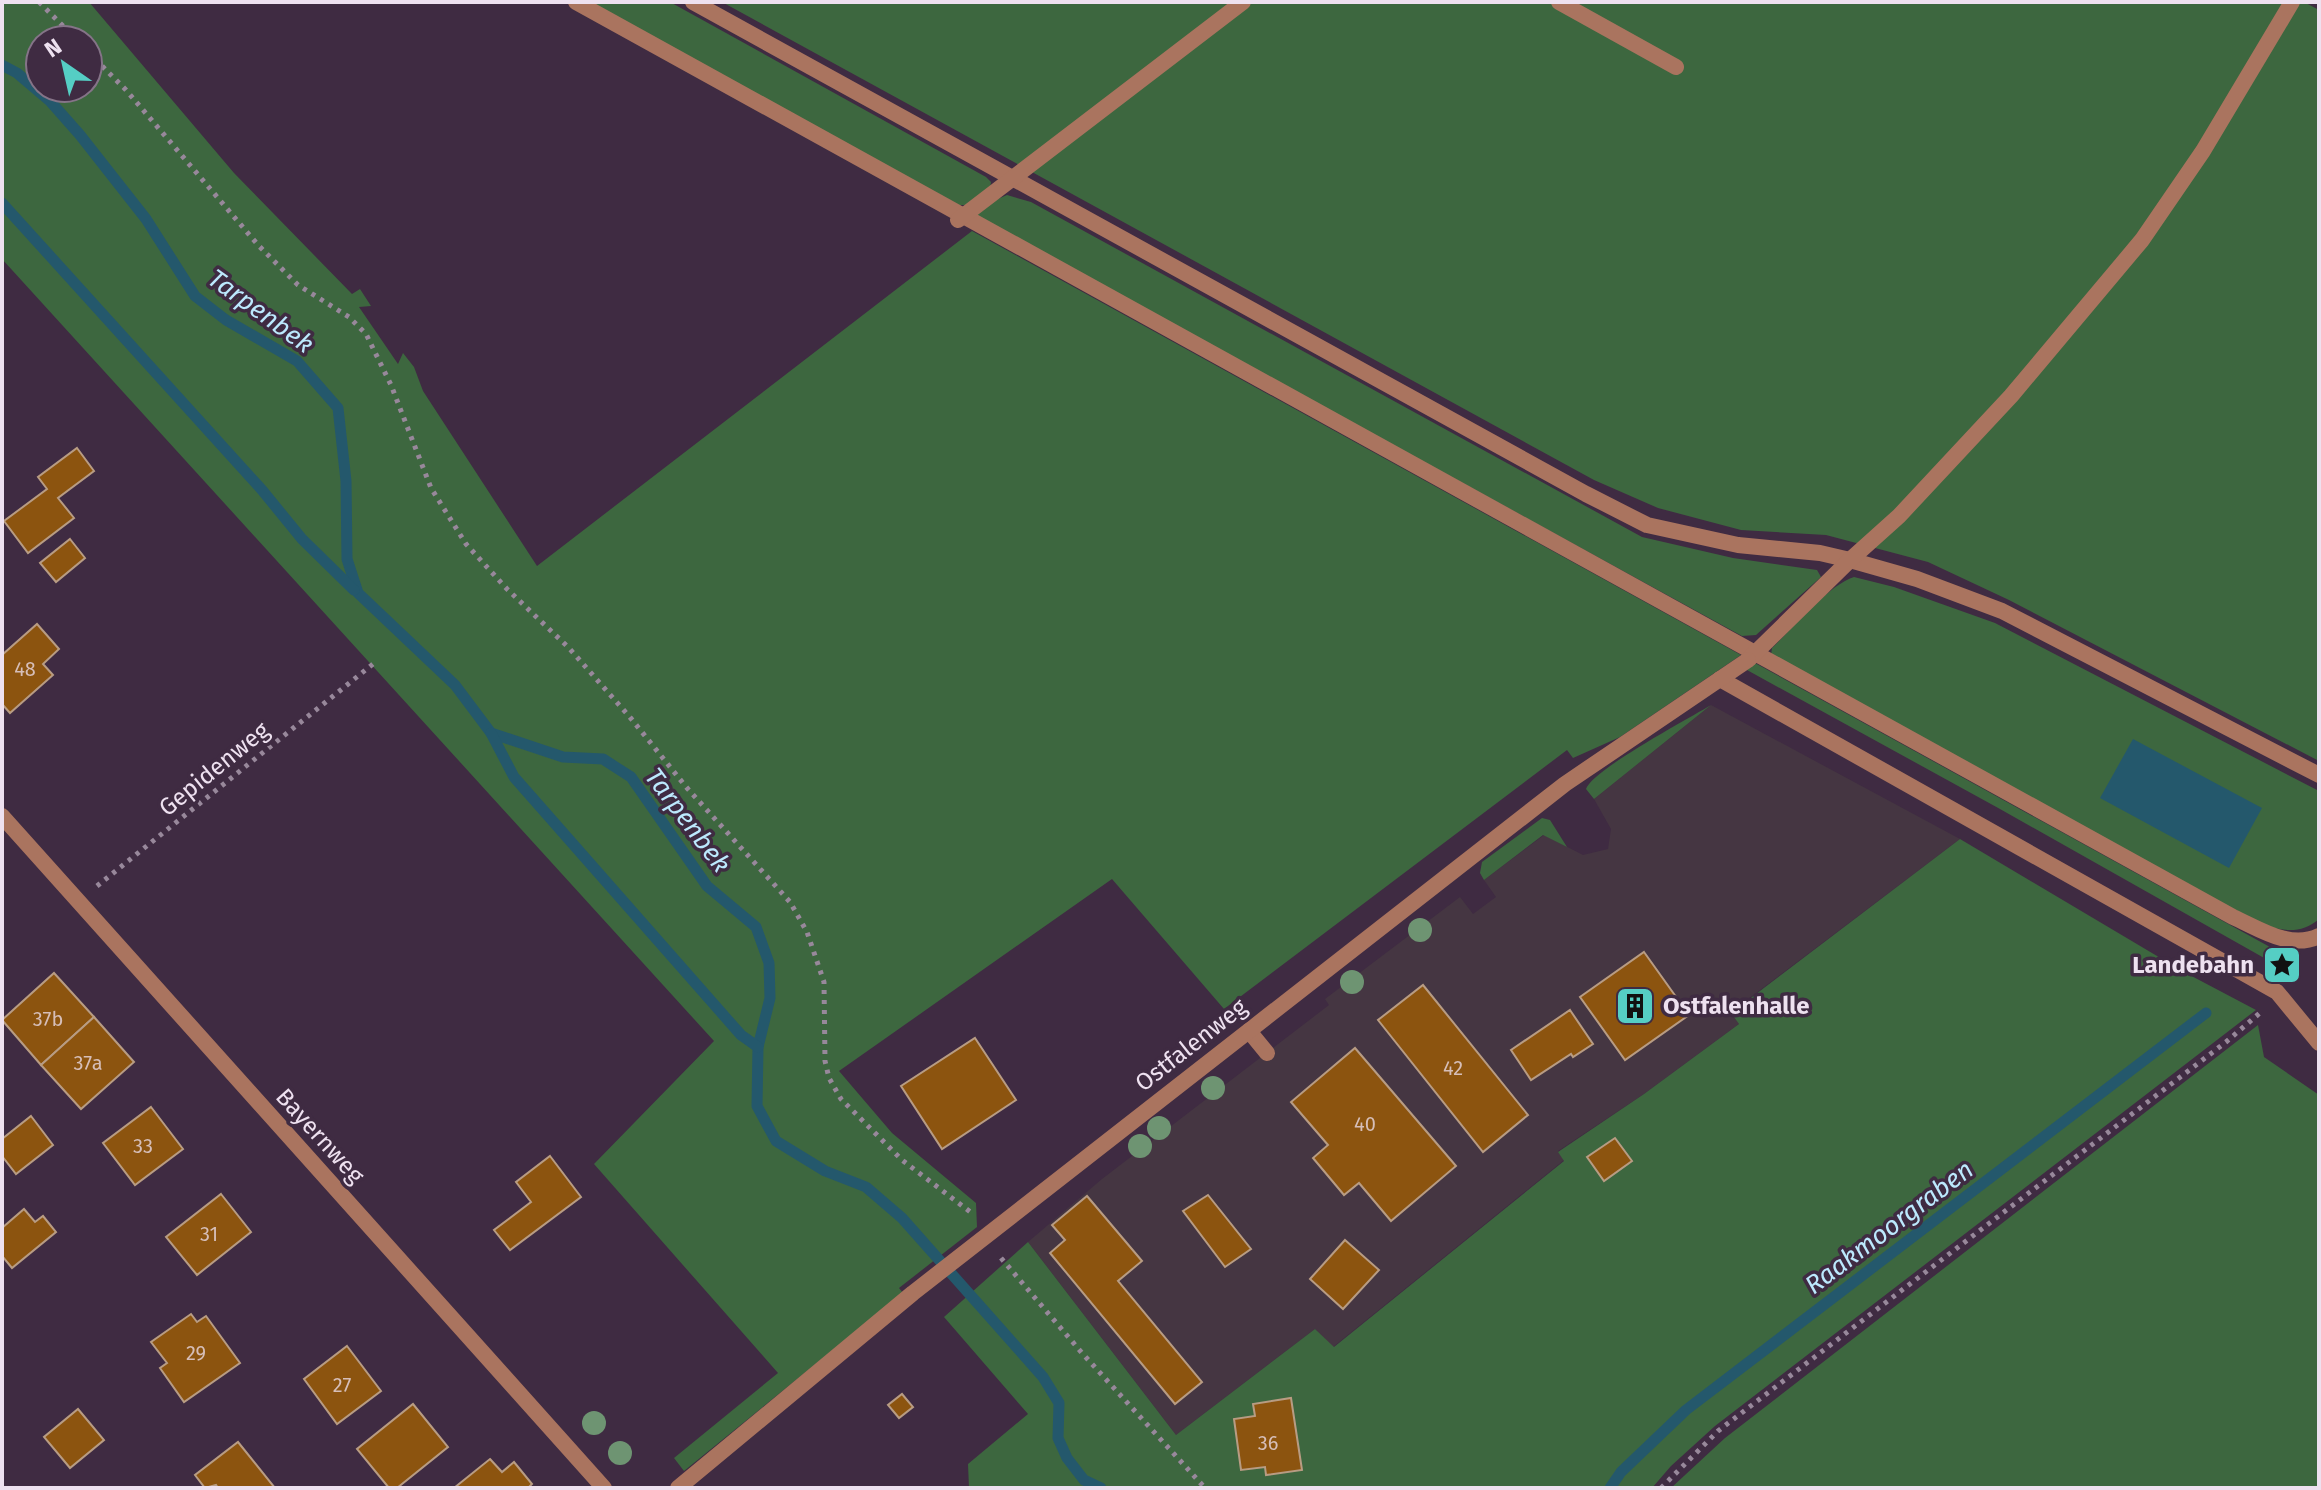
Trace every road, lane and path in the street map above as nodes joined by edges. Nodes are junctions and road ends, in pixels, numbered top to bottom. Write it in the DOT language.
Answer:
graph roads {
  1 [pos="39,2"];
  2 [pos="576,2"];
  3 [pos="693,2"];
  4 [pos="1243,2"];
  5 [pos="1559,2"];
  6 [pos="2292,2"];
  7 [pos="61,24"];
  8 [pos="1676,67"];
  9 [pos="104,68"];
  10 [pos="1013,179"];
  11 [pos="960,219"];
  12 [pos="1850,560"];
  13 [pos="1752,656"];
  14 [pos="373,664"];
  15 [pos="1720,679"];
  16 [pos="2319,775"];
  17 [pos="2,816"];
  18 [pos="78,902"];
  19 [pos="2319,936"];
  20 [pos="2300,943"];
  21 [pos="2288,956"];
  22 [pos="2277,992"];
  23 [pos="1249,1031"];
  24 [pos="2319,1043"];
  25 [pos="1267,1053"];
  26 [pos="988,1234"];
  27 [pos="604,1488"];
  28 [pos="678,1488"];
  29 [pos="1205,1488"];
  30 [pos="1661,1488"];
  1 -- 7 [label="path"];
  2 -- 11 [label="street"];
  3 -- 10 [label="street"];
  4 -- 10 [label="street"];
  5 -- 8 [label="street"];
  6 -- 12 [label="street, Ostfalenweg"];
  9 -- 26 [label="path"];
  10 -- 11 [label="street"];
  10 -- 12 [label="street"];
  11 -- 13 [label="street"];
  12 -- 13 [label="street, Ostfalenweg"];
  12 -- 16 [label="street"];
  13 -- 15 [label="street, Ostfalenweg"];
  13 -- 20 [label="street"];
  14 -- 18 [label="path, Gepidenweg"];
  15 -- 22 [label="street"];
  15 -- 23 [label="street, Ostfalenweg"];
  17 -- 18 [label="street, Bayernweg"];
  18 -- 27 [label="street, Bayernweg"];
  19 -- 20 [label="street"];
  20 -- 21 [label="street"];
  22 -- 24 [label="street"];
  22 -- 30 [label="path"];
  23 -- 25 [label="street"];
  23 -- 26 [label="street, Ostfalenweg"];
  26 -- 28 [label="street, Ostfalenweg"];
  26 -- 29 [label="path"];
}
